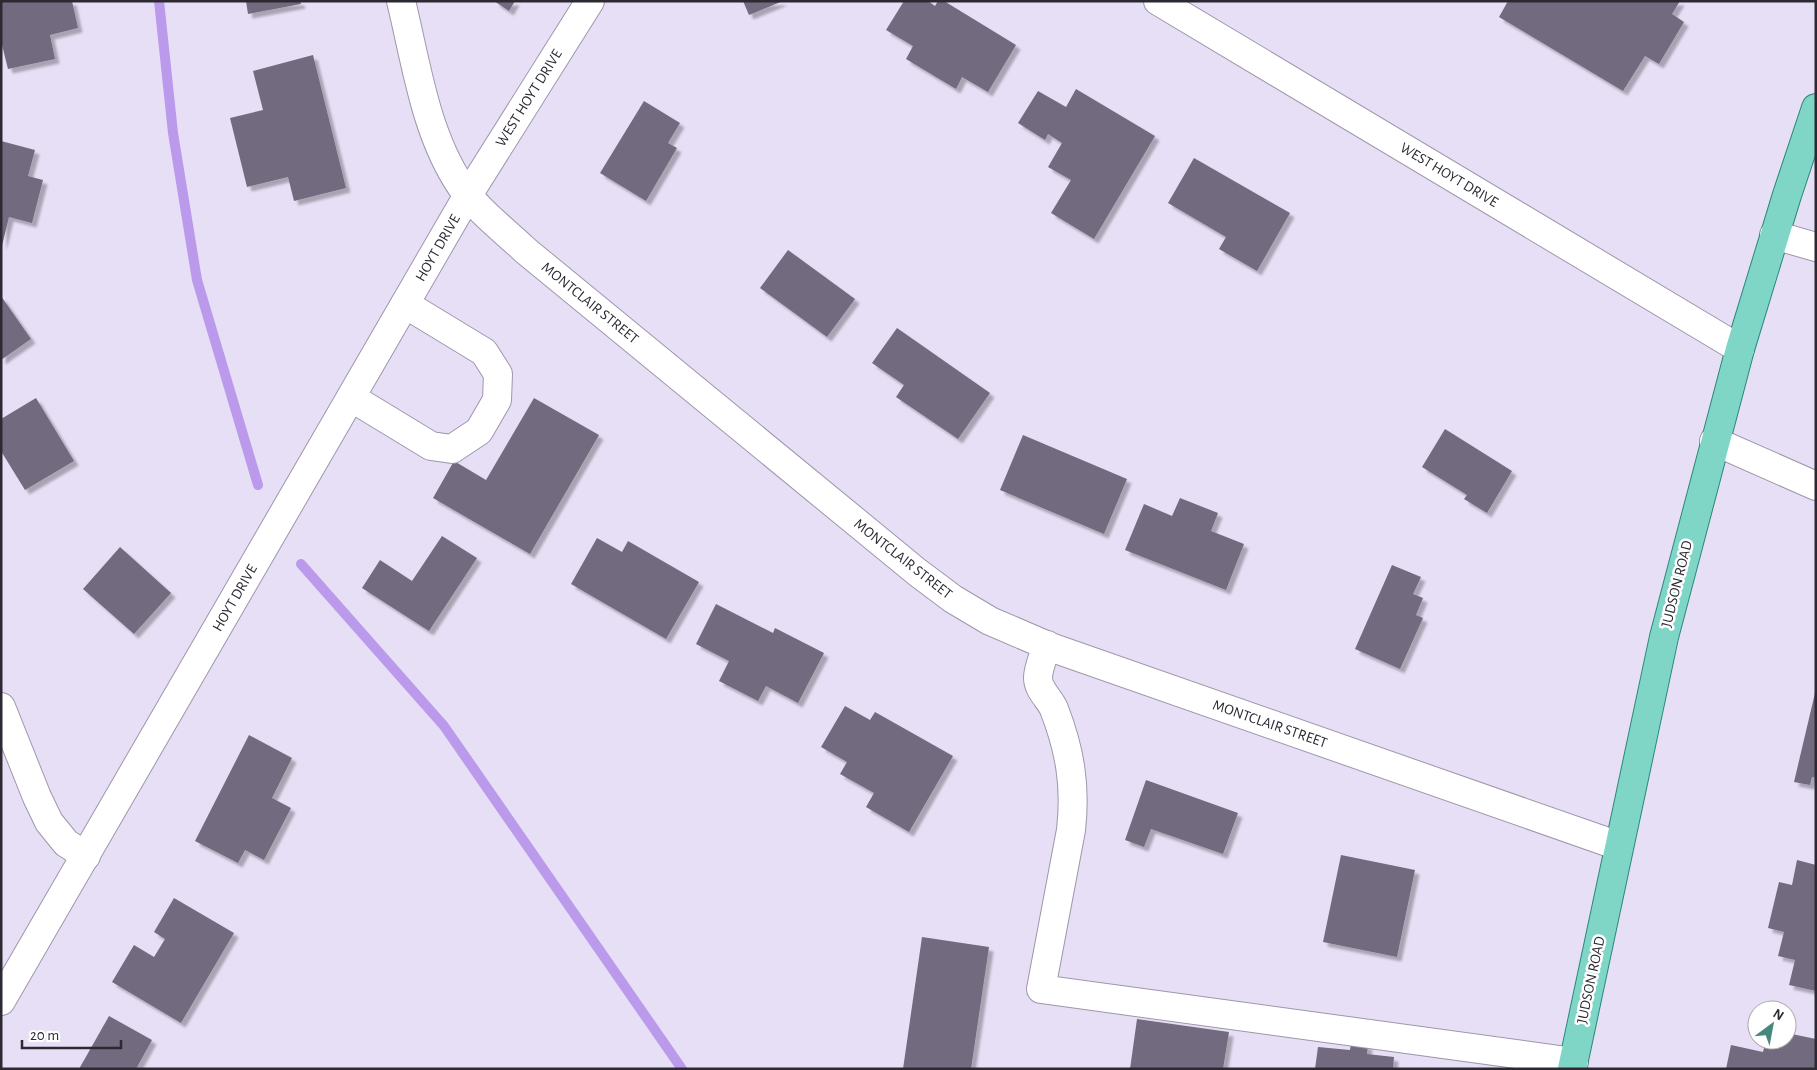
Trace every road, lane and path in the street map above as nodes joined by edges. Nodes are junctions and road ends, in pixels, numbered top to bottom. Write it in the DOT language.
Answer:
graph roads {
  1 [pos="401,1"];
  2 [pos="590,1"];
  3 [pos="1158,1"];
  4 [pos="1816,108"];
  5 [pos="468,195"];
  6 [pos="1774,235"];
  7 [pos="1816,247"];
  8 [pos="405,304"];
  9 [pos="1740,348"];
  10 [pos="352,398"];
  11 [pos="1714,441"];
  12 [pos="1816,486"];
  13 [pos="1047,645"];
  14 [pos="1,707"];
  15 [pos="1619,846"];
  16 [pos="86,856"];
  17 [pos="1,1001"];
  18 [pos="1468,1058"];
  19 [pos="1573,1065"];
  1 -- 5 [label="street, MONTCLAIR STREET"];
  2 -- 5 [label="street, WEST HOYT DRIVE"];
  3 -- 9 [label="street, WEST HOYT DRIVE"];
  4 -- 6 [label="main road, JUDSON ROAD"];
  5 -- 8 [label="street, HOYT DRIVE"];
  5 -- 13 [label="street, MONTCLAIR STREET"];
  6 -- 7 [label="street"];
  6 -- 9 [label="main road, JUDSON ROAD"];
  8 -- 10 [label="street, HOYT DRIVE"];
  8 -- 10 [label="street"];
  9 -- 11 [label="main road, JUDSON ROAD"];
  10 -- 16 [label="street, HOYT DRIVE"];
  11 -- 12 [label="street"];
  11 -- 15 [label="main road, JUDSON ROAD"];
  13 -- 15 [label="street, MONTCLAIR STREET"];
  13 -- 18 [label="street"];
  14 -- 16 [label="street"];
  15 -- 19 [label="main road, JUDSON ROAD"];
  16 -- 17 [label="street, HOYT DRIVE"];
  18 -- 19 [label="street"];
}
